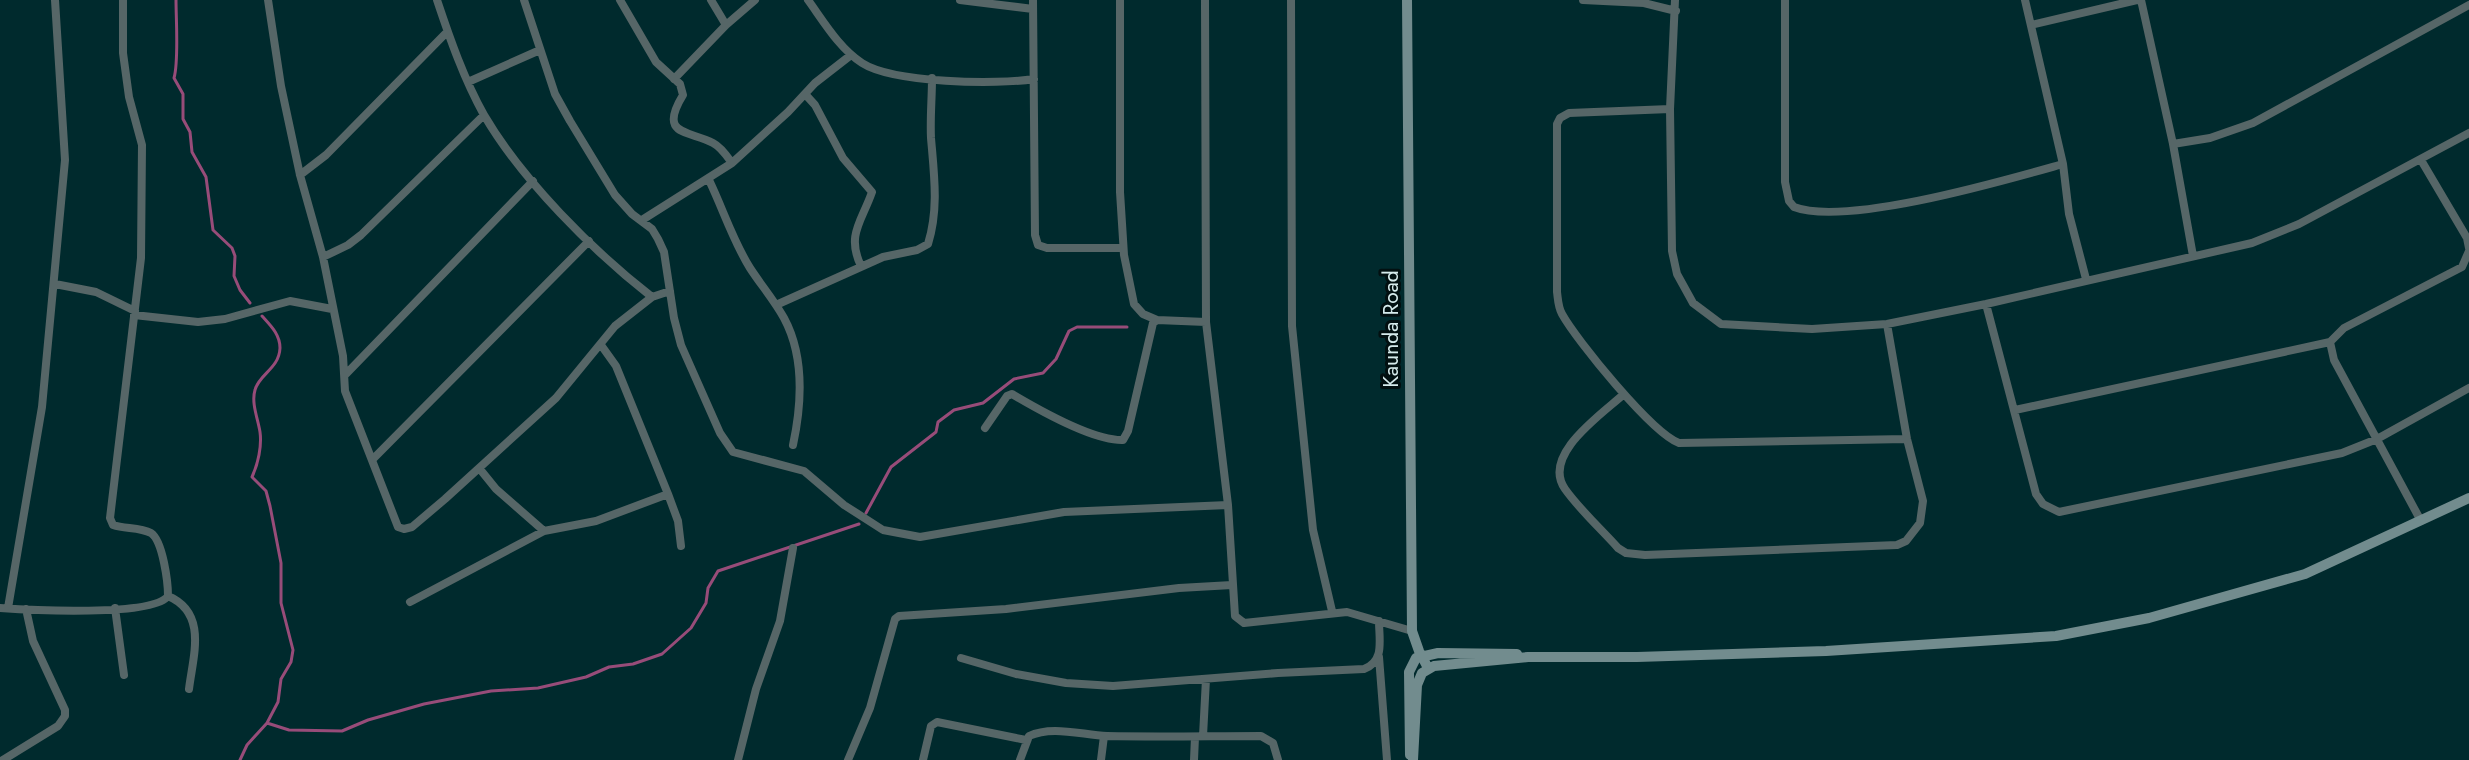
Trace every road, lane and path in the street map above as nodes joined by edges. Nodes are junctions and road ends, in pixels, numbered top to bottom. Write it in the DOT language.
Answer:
graph roads {
  1 [pos="55,0"];
  2 [pos="123,0"];
  3 [pos="268,0"];
  4 [pos="437,0"];
  5 [pos="524,0"];
  6 [pos="620,0"];
  7 [pos="711,0"];
  8 [pos="755,0"];
  9 [pos="808,0"];
  10 [pos="960,0"];
  11 [pos="1033,0"];
  12 [pos="1120,0"];
  13 [pos="1205,0"];
  14 [pos="1291,0"];
  15 [pos="1407,0"];
  16 [pos="1583,0"];
  17 [pos="1675,0"];
  18 [pos="1785,0"];
  19 [pos="2025,0"];
  20 [pos="2139,0"];
  21 [pos="2469,5"];
  22 [pos="1033,9"];
  23 [pos="1676,11"];
  24 [pos="726,25"];
  25 [pos="2031,26"];
  26 [pos="447,32"];
  27 [pos="540,50"];
  28 [pos="851,55"];
  29 [pos="932,78"];
  30 [pos="674,79"];
  31 [pos="1034,79"];
  32 [pos="468,82"];
  33 [pos="804,94"];
  34 [pos="1670,109"];
  35 [pos="484,115"];
  36 [pos="2469,133"];
  37 [pos="2173,144"];
  38 [pos="2421,160"];
  39 [pos="732,163"];
  40 [pos="2063,164"];
  41 [pos="300,175"];
  42 [pos="709,180"];
  43 [pos="533,181"];
  44 [pos="642,220"];
  45 [pos="589,241"];
  46 [pos="1123,248"];
  47 [pos="2469,250"];
  48 [pos="2193,256"];
  49 [pos="323,257"];
  50 [pos="2465,265"];
  51 [pos="861,266"];
  52 [pos="2086,279"];
  53 [pos="54,284"];
  54 [pos="670,291"];
  55 [pos="652,297"];
  56 [pos="1986,304"];
  57 [pos="776,305"];
  58 [pos="332,309"];
  59 [pos="135,313"];
  60 [pos="1157,320"];
  61 [pos="1206,322"];
  62 [pos="1887,324"];
  63 [pos="2330,342"];
  64 [pos="601,345"];
  65 [pos="345,374"];
  66 [pos="2469,388"];
  67 [pos="1624,394"];
  68 [pos="2015,410"];
  69 [pos="985,428"];
  70 [pos="1907,439"];
  71 [pos="2377,439"];
  72 [pos="793,445"];
  73 [pos="373,459"];
  74 [pos="479,468"];
  75 [pos="668,494"];
  76 [pos="2469,498"];
  77 [pos="1228,505"];
  78 [pos="2421,521"];
  79 [pos="544,531"];
  80 [pos="681,546"];
  81 [pos="793,548"];
  82 [pos="1232,585"];
  83 [pos="168,596"];
  84 [pos="410,602"];
  85 [pos="4,608"];
  86 [pos="116,608"];
  87 [pos="27,609"];
  88 [pos="1332,611"];
  89 [pos="1379,621"];
  90 [pos="1412,630"];
  91 [pos="1421,655"];
  92 [pos="1379,657"];
  93 [pos="1528,657"];
  94 [pos="961,658"];
  95 [pos="1428,668"];
  96 [pos="124,675"];
  97 [pos="1206,679"];
  98 [pos="189,689"];
  99 [pos="1104,736"];
  100 [pos="1199,736"];
  101 [pos="1026,740"];
  102 [pos="3,760"];
  103 [pos="738,760"];
  104 [pos="848,760"];
  105 [pos="923,760"];
  106 [pos="1020,760"];
  107 [pos="1101,760"];
  108 [pos="1194,760"];
  109 [pos="1278,760"];
  110 [pos="1388,760"];
  111 [pos="1412,760"];
  1 -- 53 [label="street"];
  2 -- 59 [label="street"];
  3 -- 41 [label="street"];
  4 -- 26 [label="street"];
  5 -- 27 [label="street"];
  6 -- 30 [label="street"];
  7 -- 24 [label="street"];
  8 -- 24 [label="street"];
  9 -- 28 [label="street"];
  10 -- 22 [label="street"];
  11 -- 22 [label="street"];
  12 -- 46 [label="street"];
  13 -- 61 [label="street"];
  14 -- 88 [label="street"];
  15 -- 90 [label="main road, Kaunda Road"];
  16 -- 23 [label="street"];
  17 -- 23 [label="street"];
  18 -- 40 [label="street"];
  19 -- 25 [label="street"];
  20 -- 25 [label="street"];
  20 -- 37 [label="street"];
  21 -- 37 [label="street"];
  22 -- 31 [label="street"];
  23 -- 34 [label="street"];
  24 -- 30 [label="street"];
  25 -- 40 [label="street"];
  26 -- 32 [label="street"];
  26 -- 41 [label="street"];
  27 -- 32 [label="street"];
  27 -- 44 [label="street"];
  28 -- 29 [label="street"];
  28 -- 33 [label="street"];
  29 -- 31 [label="street"];
  29 -- 51 [label="street"];
  30 -- 39 [label="street"];
  31 -- 46 [label="street"];
  32 -- 35 [label="street"];
  33 -- 39 [label="street"];
  33 -- 51 [label="street"];
  34 -- 62 [label="street"];
  34 -- 67 [label="street"];
  35 -- 43 [label="street"];
  35 -- 49 [label="street"];
  36 -- 38 [label="street"];
  37 -- 48 [label="street"];
  38 -- 47 [label="street"];
  38 -- 48 [label="street"];
  39 -- 42 [label="street"];
  40 -- 52 [label="street"];
  41 -- 49 [label="street"];
  42 -- 44 [label="street"];
  42 -- 57 [label="street"];
  43 -- 45 [label="street"];
  43 -- 65 [label="street"];
  44 -- 54 [label="street"];
  45 -- 55 [label="street"];
  45 -- 73 [label="street"];
  46 -- 60 [label="street"];
  47 -- 50 [label="street"];
  48 -- 52 [label="street"];
  49 -- 58 [label="street"];
  50 -- 63 [label="street"];
  51 -- 57 [label="street"];
  52 -- 56 [label="street"];
  53 -- 59 [label="street"];
  53 -- 85 [label="street"];
  54 -- 55 [label="street"];
  54 -- 77 [label="street"];
  55 -- 64 [label="street"];
  56 -- 62 [label="street"];
  56 -- 68 [label="street"];
  57 -- 72 [label="street"];
  58 -- 59 [label="street"];
  58 -- 65 [label="street"];
  59 -- 83 [label="street"];
  60 -- 61 [label="street"];
  60 -- 69 [label="street"];
  61 -- 77 [label="street"];
  62 -- 70 [label="street"];
  63 -- 68 [label="street"];
  63 -- 71 [label="street"];
  64 -- 74 [label="street"];
  64 -- 75 [label="street"];
  65 -- 73 [label="street"];
  66 -- 71 [label="street"];
  67 -- 70 [label="street"];
  67 -- 70 [label="street"];
  68 -- 71 [label="street"];
  71 -- 78 [label="street"];
  73 -- 74 [label="street"];
  74 -- 79 [label="street"];
  75 -- 79 [label="street"];
  75 -- 80 [label="street"];
  76 -- 78 [label="main road"];
  77 -- 82 [label="street"];
  78 -- 93 [label="main road"];
  79 -- 84 [label="street"];
  81 -- 103 [label="street"];
  82 -- 88 [label="street"];
  82 -- 104 [label="street"];
  83 -- 86 [label="street"];
  83 -- 98 [label="street"];
  85 -- 87 [label="street"];
  86 -- 87 [label="street"];
  86 -- 96 [label="street"];
  87 -- 102 [label="street"];
  88 -- 89 [label="street"];
  89 -- 90 [label="street"];
  89 -- 92 [label="street"];
  90 -- 91 [label="main road, Kaunda Road"];
  91 -- 93 [label="main road"];
  91 -- 95 [label="main road, Kaunda Road"];
  91 -- 111 [label="main road"];
  92 -- 97 [label="street"];
  92 -- 110 [label="street"];
  93 -- 95 [label="main road"];
  94 -- 97 [label="street"];
  95 -- 111 [label="main road"];
  97 -- 100 [label="street"];
  99 -- 100 [label="street"];
  99 -- 101 [label="street"];
  99 -- 107 [label="street"];
  100 -- 108 [label="street"];
  100 -- 109 [label="street"];
  101 -- 105 [label="street"];
  101 -- 106 [label="street"];
}
